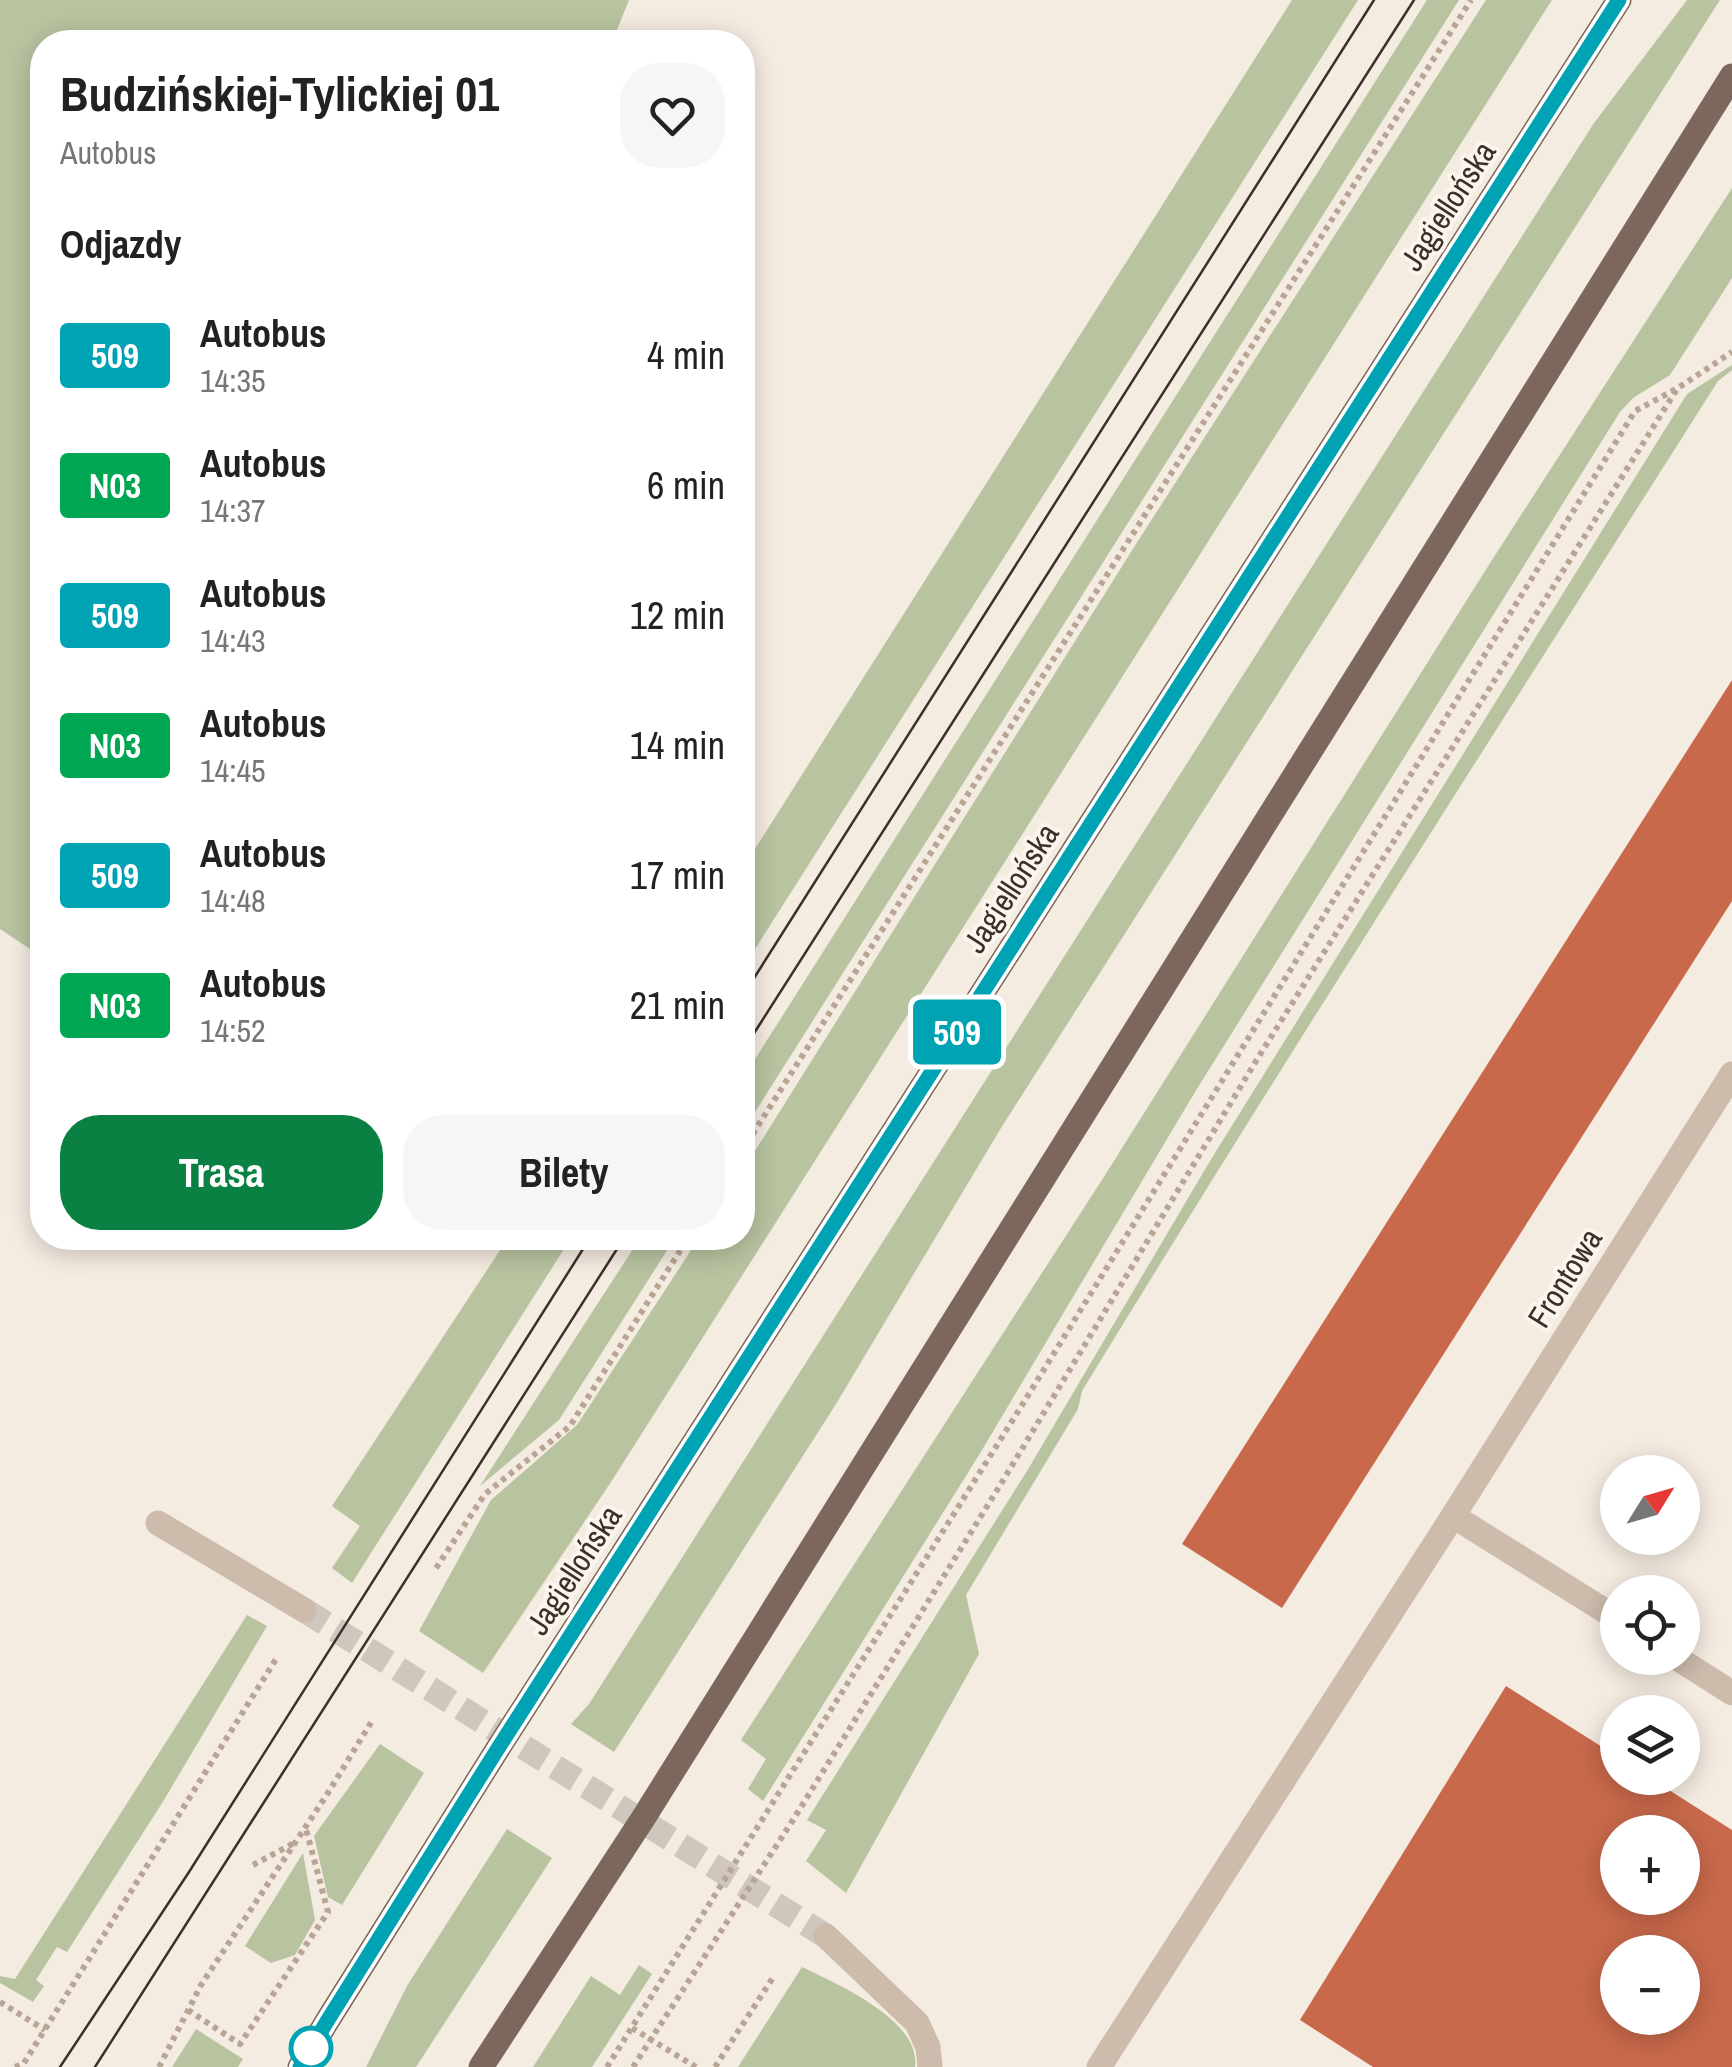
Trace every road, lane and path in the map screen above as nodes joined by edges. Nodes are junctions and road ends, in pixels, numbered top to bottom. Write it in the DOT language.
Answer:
graph roads {
  1 [pos="1471,0"];
  2 [pos="1619,0"];
  3 [pos="1732,76"];
  4 [pos="1732,352"];
  5 [pos="1678,388"];
  6 [pos="1732,1074"];
  7 [pos="755,1131"];
  8 [pos="680,1250"];
  9 [pos="1454,1516"];
  10 [pos="158,1522"];
  11 [pos="436,1568"];
  12 [pos="1600,1609"];
  13 [pos="304,1610"];
  14 [pos="276,1659"];
  15 [pos="1700,1673"];
  16 [pos="1732,1693"];
  17 [pos="372,1721"];
  18 [pos="306,1828"];
  19 [pos="295,1843"];
  20 [pos="253,1864"];
  21 [pos="826,1936"];
  22 [pos="774,1976"];
  23 [pos="0,2002"];
  24 [pos="188,2010"];
  25 [pos="632,2028"];
  26 [pos="45,2030"];
  27 [pos="652,2038"];
  28 [pos="15,2067"];
  29 [pos="159,2067"];
  30 [pos="300,2067"];
  31 [pos="480,2067"];
  32 [pos="607,2067"];
  33 [pos="634,2067"];
  34 [pos="696,2067"];
  35 [pos="715,2067"];
  36 [pos="930,2067"];
  37 [pos="1099,2067"];
  1 -- 7 [label="path"];
  2 -- 30 [label="main road, Jagiellońska"];
  3 -- 31 [label="main road"];
  4 -- 5 [label="path"];
  5 -- 25 [label="path"];
  5 -- 27 [label="path"];
  6 -- 9 [label="lane, Frontowa"];
  8 -- 11 [label="path"];
  9 -- 12 [label="lane"];
  9 -- 37 [label="lane, Frontowa"];
  10 -- 13 [label="lane"];
  14 -- 26 [label="path"];
  15 -- 16 [label="lane"];
  17 -- 18 [label="path"];
  18 -- 19 [label="path"];
  18 -- 24 [label="path"];
  19 -- 20 [label="path"];
  19 -- 24 [label="path"];
  21 -- 36 [label="lane"];
  22 -- 35 [label="path"];
  23 -- 26 [label="path"];
  24 -- 29 [label="path"];
  25 -- 27 [label="path"];
  25 -- 32 [label="path"];
  26 -- 28 [label="path"];
  27 -- 33 [label="path"];
  27 -- 34 [label="path"];
}
